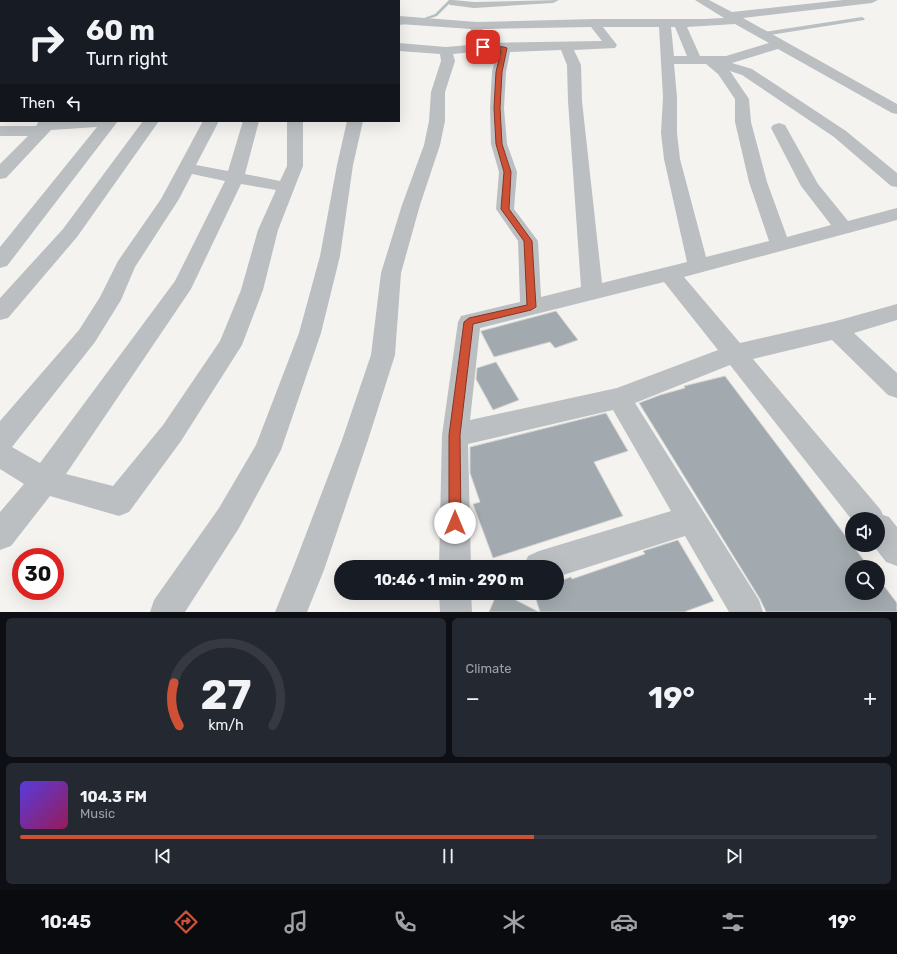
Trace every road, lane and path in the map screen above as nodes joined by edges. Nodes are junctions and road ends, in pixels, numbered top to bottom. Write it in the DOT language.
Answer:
graph roads {
  1 [pos="553,0"];
  2 [pos="701,0"];
  3 [pos="864,0"];
  4 [pos="454,3"];
  5 [pos="735,18"];
  6 [pos="862,19"];
  7 [pos="400,20"];
  8 [pos="594,23"];
  9 [pos="672,23"];
  10 [pos="476,26"];
  11 [pos="764,34"];
  12 [pos="780,44"];
  13 [pos="400,47"];
  14 [pos="566,47"];
  15 [pos="475,48"];
  16 [pos="504,48"];
  17 [pos="446,51"];
  18 [pos="667,60"];
  19 [pos="702,60"];
  20 [pos="897,110"];
  21 [pos="97,122"];
  22 [pos="109,122"];
  23 [pos="150,122"];
  24 [pos="210,122"];
  25 [pos="250,122"];
  26 [pos="296,122"];
  27 [pos="355,122"];
  28 [pos="2,126"];
  29 [pos="44,126"];
  30 [pos="779,128"];
  31 [pos="187,168"];
  32 [pos="0,174"];
  33 [pos="235,178"];
  34 [pos="897,182"];
  35 [pos="286,187"];
  36 [pos="897,214"];
  37 [pos="843,228"];
  38 [pos="780,245"];
  39 [pos="0,261"];
  40 [pos="698,266"];
  41 [pos="669,274"];
  42 [pos="592,292"];
  43 [pos="531,307"];
  44 [pos="0,312"];
  45 [pos="897,312"];
  46 [pos="836,330"];
  47 [pos="733,354"];
  48 [pos="897,388"];
  49 [pos="619,398"];
  50 [pos="455,435"];
  51 [pos="0,441"];
  52 [pos="0,454"];
  53 [pos="44,481"];
  54 [pos="864,512"];
  55 [pos="691,520"];
  56 [pos="0,535"];
  57 [pos="885,536"];
  58 [pos="897,551"];
  59 [pos="455,560"];
  60 [pos="562,560"];
  61 [pos="455,600"];
  62 [pos="166,612"];
  63 [pos="290,612"];
  64 [pos="456,612"];
  65 [pos="747,612"];
  1 -- 4 [label="street"];
  2 -- 5 [label="street"];
  3 -- 5 [label="street"];
  5 -- 9 [label="street"];
  5 -- 11 [label="street"];
  6 -- 11 [label="lane"];
  7 -- 10 [label="street"];
  8 -- 9 [label="street"];
  8 -- 10 [label="street"];
  8 -- 14 [label="street"];
  9 -- 18 [label="street"];
  9 -- 19 [label="street"];
  10 -- 15 [label="street"];
  11 -- 12 [label="street"];
  12 -- 19 [label="street"];
  12 -- 20 [label="street"];
  13 -- 17 [label="street"];
  14 -- 16 [label="street"];
  14 -- 42 [label="street"];
  15 -- 16 [label="street"];
  15 -- 17 [label="street"];
  16 -- 43 [label="street"];
  17 -- 63 [label="street"];
  18 -- 19 [label="street"];
  18 -- 40 [label="street"];
  19 -- 34 [label="street"];
  19 -- 38 [label="street"];
  21 -- 29 [label="street"];
  22 -- 39 [label="street"];
  23 -- 44 [label="street"];
  24 -- 31 [label="street"];
  25 -- 33 [label="street"];
  26 -- 35 [label="street"];
  27 -- 62 [label="street"];
  28 -- 29 [label="street"];
  29 -- 32 [label="street"];
  30 -- 37 [label="street"];
  31 -- 33 [label="street"];
  31 -- 51 [label="street"];
  33 -- 35 [label="street"];
  33 -- 53 [label="street"];
  35 -- 53 [label="street"];
  36 -- 37 [label="street"];
  37 -- 38 [label="street"];
  38 -- 40 [label="street"];
  40 -- 41 [label="street"];
  41 -- 42 [label="street"];
  41 -- 47 [label="street"];
  42 -- 43 [label="street"];
  43 -- 50 [label="street"];
  45 -- 46 [label="street"];
  46 -- 47 [label="street"];
  46 -- 48 [label="street"];
  47 -- 49 [label="street"];
  47 -- 54 [label="street"];
  49 -- 50 [label="street"];
  49 -- 55 [label="street"];
  50 -- 59 [label="street"];
  52 -- 53 [label="street"];
  53 -- 56 [label="street"];
  55 -- 60 [label="street"];
  55 -- 65 [label="street"];
  57 -- 58 [label="street"];
  61 -- 64 [label="street"];
}
